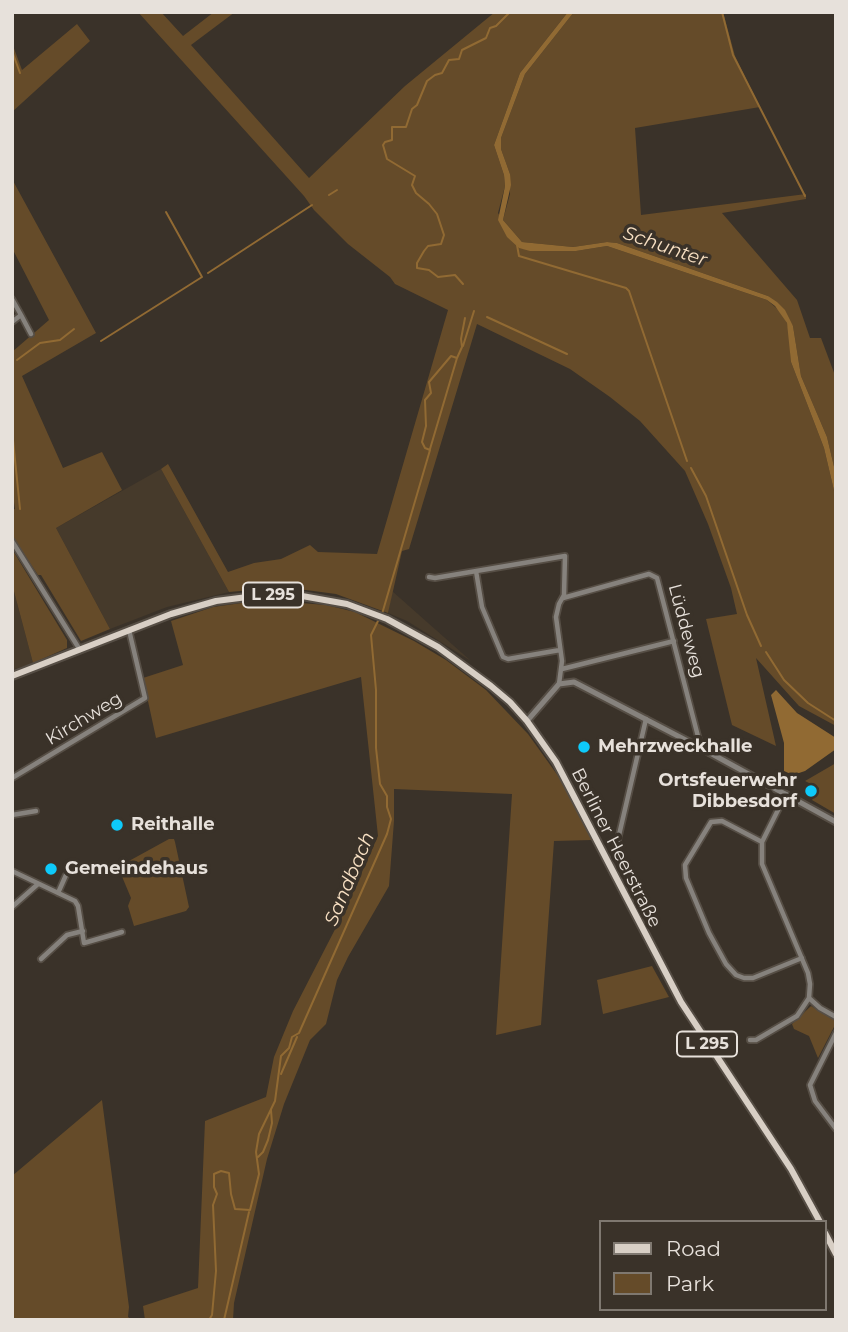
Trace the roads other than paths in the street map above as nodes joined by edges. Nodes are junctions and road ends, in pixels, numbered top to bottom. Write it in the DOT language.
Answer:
graph roads {
  1 [pos="12,299"];
  2 [pos="21,315"];
  3 [pos="12,322"];
  4 [pos="31,334"];
  5 [pos="12,541"];
  6 [pos="476,571"];
  7 [pos="429,577"];
  8 [pos="563,598"];
  9 [pos="129,630"];
  10 [pos="674,641"];
  11 [pos="80,650"];
  12 [pos="560,650"];
  13 [pos="562,669"];
  14 [pos="12,676"];
  15 [pos="559,684"];
  16 [pos="646,719"];
  17 [pos="527,721"];
  18 [pos="701,748"];
  19 [pos="12,778"];
  20 [pos="786,794"];
  21 [pos="36,811"];
  22 [pos="12,815"];
  23 [pos="836,822"];
  24 [pos="762,842"];
  25 [pos="616,848"];
  26 [pos="12,871"];
  27 [pos="66,875"];
  28 [pos="38,884"];
  29 [pos="58,892"];
  30 [pos="12,907"];
  31 [pos="83,931"];
  32 [pos="122,932"];
  33 [pos="802,958"];
  34 [pos="41,959"];
  35 [pos="808,998"];
  36 [pos="836,1017"];
  37 [pos="836,1033"];
  38 [pos="750,1040"];
  39 [pos="836,1129"];
  40 [pos="819,1220"];
  41 [pos="827,1237"];
  42 [pos="836,1254"];
  1 -- 2 [label="street"];
  2 -- 3 [label="street"];
  2 -- 4 [label="street"];
  5 -- 11 [label="street"];
  6 -- 7 [label="street"];
  6 -- 8 [label="street"];
  6 -- 12 [label="street"];
  8 -- 10 [label="street, Lüddeweg"];
  8 -- 12 [label="street"];
  9 -- 11 [label="main road, Berliner Heerstraße / L 295"];
  9 -- 17 [label="main road, Berliner Heerstraße / L 295"];
  9 -- 19 [label="street, Kirchweg"];
  10 -- 13 [label="street"];
  10 -- 18 [label="street, Lüddeweg"];
  11 -- 14 [label="main road, Berliner Heerstraße / L 295"];
  12 -- 13 [label="street"];
  13 -- 15 [label="street"];
  15 -- 16 [label="street"];
  15 -- 17 [label="street"];
  16 -- 18 [label="street"];
  16 -- 25 [label="street"];
  17 -- 40 [label="main road, Berliner Heerstraße / L 295"];
  18 -- 20 [label="street"];
  20 -- 23 [label="street"];
  20 -- 24 [label="street"];
  21 -- 22 [label="street"];
  24 -- 33 [label="street"];
  24 -- 33 [label="street"];
  26 -- 28 [label="street"];
  27 -- 29 [label="street"];
  28 -- 29 [label="street"];
  28 -- 30 [label="street"];
  29 -- 31 [label="street"];
  31 -- 32 [label="street"];
  31 -- 34 [label="street"];
  33 -- 35 [label="street"];
  35 -- 36 [label="street"];
  35 -- 38 [label="street"];
  37 -- 39 [label="street"];
  41 -- 42 [label="main road"];
}
